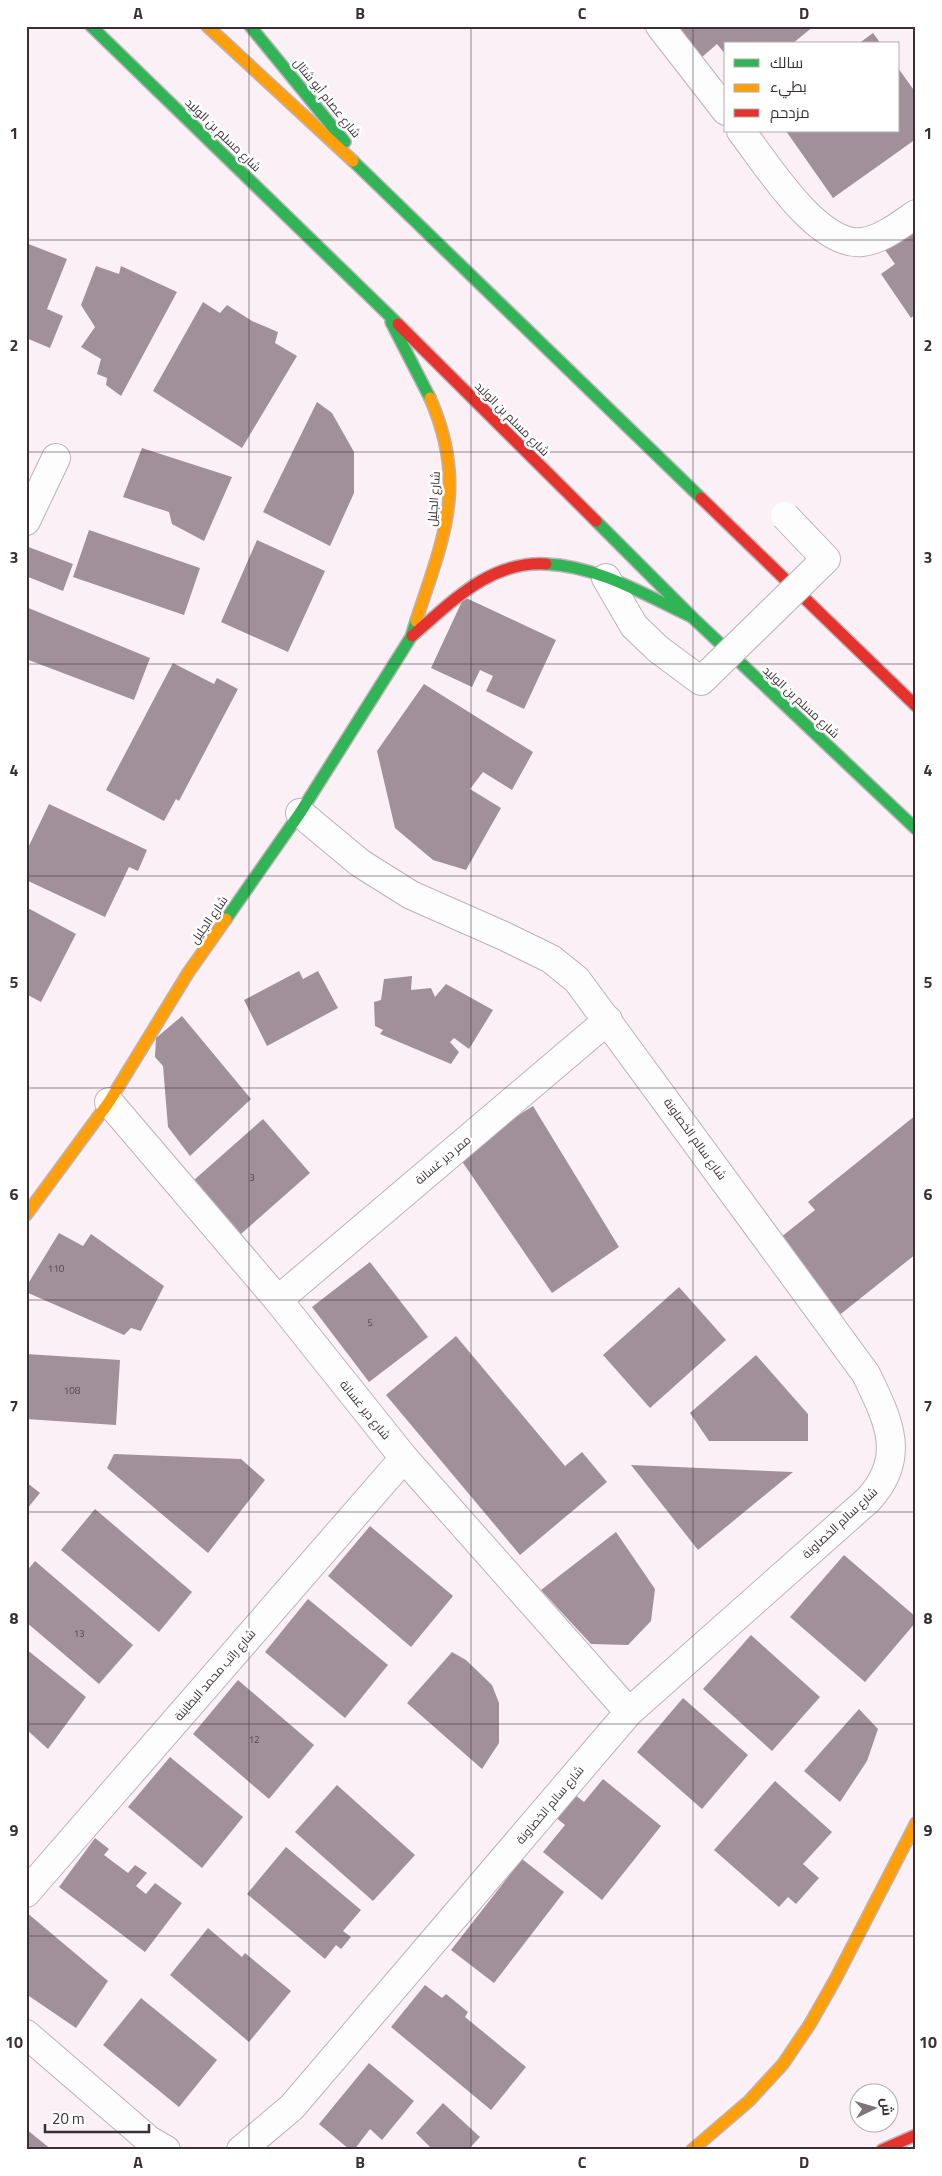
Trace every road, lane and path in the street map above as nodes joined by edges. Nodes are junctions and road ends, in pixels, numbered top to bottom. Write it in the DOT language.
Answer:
graph roads {
  1 [pos="92,26"];
  2 [pos="207,26"];
  3 [pos="250,26"];
  4 [pos="660,26"];
  5 [pos="724,108"];
  6 [pos="742,132"];
  7 [pos="382,188"];
  8 [pos="916,214"];
  9 [pos="386,312"];
  10 [pos="56,458"];
  11 [pos="785,516"];
  12 [pos="26,521"];
  13 [pos="606,578"];
  14 [pos="692,617"];
  15 [pos="411,637"];
  16 [pos="916,706"];
  17 [pos="300,814"];
  18 [pos="916,829"];
  19 [pos="608,1020"];
  20 [pos="109,1102"];
  21 [pos="26,1216"];
  22 [pos="278,1300"];
  23 [pos="404,1458"];
  24 [pos="629,1712"];
  25 [pos="916,1823"];
  26 [pos="26,1892"];
  27 [pos="26,2034"];
  28 [pos="916,2135"];
  29 [pos="166,2150"];
  30 [pos="241,2150"];
  31 [pos="692,2150"];
  32 [pos="882,2150"];
  1 -- 9 [label="main road, شارع مسلم بن الوليد"];
  2 -- 7 [label="main road"];
  3 -- 7 [label="main road, شارع عصام أبو شتال"];
  4 -- 5 [label="street"];
  6 -- 8 [label="street"];
  7 -- 16 [label="main road"];
  9 -- 14 [label="main road, شارع مسلم بن الوليد"];
  9 -- 15 [label="main road, شارع الجليل"];
  10 -- 12 [label="street"];
  11 -- 13 [label="street, bridge"];
  13 -- 14 [label="main road, شارع الجليل"];
  13 -- 15 [label="main road, شارع الجليل"];
  14 -- 18 [label="main road, شارع مسلم بن الوليد"];
  15 -- 17 [label="main road, شارع الجليل"];
  17 -- 19 [label="street, شارع سالم الخصاونة"];
  17 -- 20 [label="main road, شارع الجليل"];
  19 -- 22 [label="street, ممر دير غسانة"];
  19 -- 24 [label="street, شارع سالم الخصاونة"];
  20 -- 21 [label="main road, شارع الجليل"];
  20 -- 22 [label="street, شارع دير غسانة"];
  22 -- 23 [label="street, شارع دير غسانة"];
  23 -- 24 [label="street, شارع دير غسانة"];
  23 -- 26 [label="street, شارع راتب محمد البطاينة"];
  24 -- 30 [label="street, شارع سالم الخصاونة"];
  25 -- 31 [label="main road"];
  27 -- 29 [label="street"];
  28 -- 32 [label="main road"];
}
